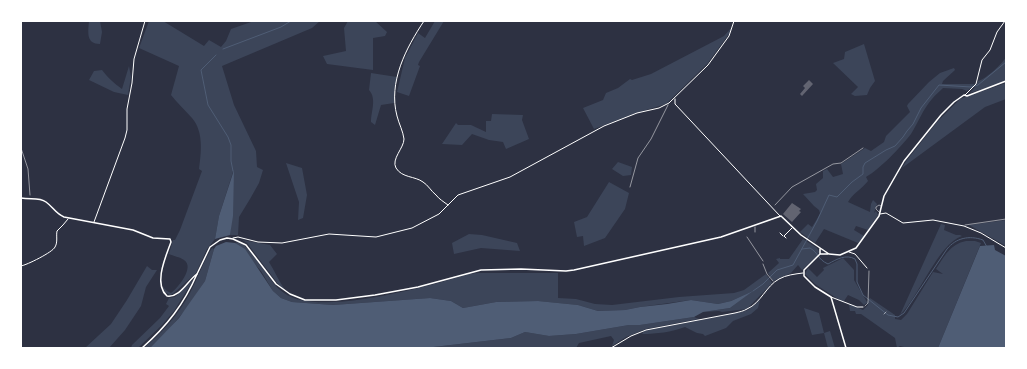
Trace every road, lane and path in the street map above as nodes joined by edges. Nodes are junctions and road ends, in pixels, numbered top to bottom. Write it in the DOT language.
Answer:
graph roads {
  1 [pos="146,21"];
  2 [pos="424,21"];
  3 [pos="734,21"];
  4 [pos="1005,21"];
  5 [pos="1006,81"];
  6 [pos="964,95"];
  7 [pos="675,98"];
  8 [pos="669,104"];
  9 [pos="675,104"];
  10 [pos="21,148"];
  11 [pos="863,148"];
  12 [pos="630,187"];
  13 [pos="30,197"];
  14 [pos="21,198"];
  15 [pos="448,205"];
  16 [pos="882,207"];
  17 [pos="773,208"];
  18 [pos="886,213"];
  19 [pos="880,214"];
  20 [pos="781,216"];
  21 [pos="68,217"];
  22 [pos="1006,219"];
  23 [pos="94,222"];
  24 [pos="965,225"];
  25 [pos="755,226"];
  26 [pos="792,227"];
  27 [pos="755,232"];
  28 [pos="780,233"];
  29 [pos="784,236"];
  30 [pos="747,237"];
  31 [pos="786,238"];
  32 [pos="232,239"];
  33 [pos="820,248"];
  34 [pos="856,248"];
  35 [pos="1006,248"];
  36 [pos="849,252"];
  37 [pos="829,254"];
  38 [pos="855,254"];
  39 [pos="820,255"];
  40 [pos="763,264"];
  41 [pos="21,266"];
  42 [pos="867,268"];
  43 [pos="803,273"];
  44 [pos="197,274"];
  45 [pos="773,282"];
  46 [pos="831,297"];
  47 [pos="864,306"];
  48 [pos="886,312"];
  49 [pos="884,314"];
  50 [pos="142,348"];
  51 [pos="611,348"];
  52 [pos="846,348"];
  1 -- 23 [label="street"];
  2 -- 15 [label="street"];
  3 -- 7 [label="street"];
  4 -- 6 [label="street"];
  5 -- 6 [label="street"];
  6 -- 16 [label="street"];
  7 -- 8 [label="street"];
  7 -- 9 [label="street"];
  8 -- 9 [label="street"];
  8 -- 12 [label="lane"];
  8 -- 15 [label="street"];
  9 -- 17 [label="street"];
  10 -- 13 [label="path"];
  11 -- 17 [label="path"];
  14 -- 21 [label="street"];
  15 -- 32 [label="street"];
  16 -- 18 [label="street"];
  16 -- 19 [label="street"];
  16 -- 19 [label="lane"];
  17 -- 20 [label="street"];
  18 -- 19 [label="street"];
  18 -- 35 [label="street"];
  19 -- 34 [label="street"];
  20 -- 25 [label="street"];
  20 -- 26 [label="street"];
  21 -- 23 [label="street"];
  21 -- 41 [label="street"];
  22 -- 24 [label="lane"];
  23 -- 44 [label="street"];
  25 -- 27 [label="lane"];
  25 -- 32 [label="street"];
  26 -- 29 [label="street"];
  26 -- 33 [label="street"];
  28 -- 29 [label="street"];
  29 -- 31 [label="street"];
  30 -- 40 [label="path"];
  32 -- 44 [label="street"];
  33 -- 37 [label="street"];
  33 -- 39 [label="street"];
  34 -- 36 [label="street"];
  34 -- 38 [label="street"];
  36 -- 37 [label="street"];
  36 -- 38 [label="street"];
  37 -- 39 [label="street"];
  38 -- 42 [label="street"];
  39 -- 43 [label="street"];
  40 -- 45 [label="lane"];
  42 -- 47 [label="path"];
  43 -- 45 [label="street"];
  43 -- 46 [label="street"];
  44 -- 50 [label="street"];
  45 -- 51 [label="street"];
  46 -- 47 [label="street"];
  46 -- 52 [label="street"];
  48 -- 49 [label="path"];
}
